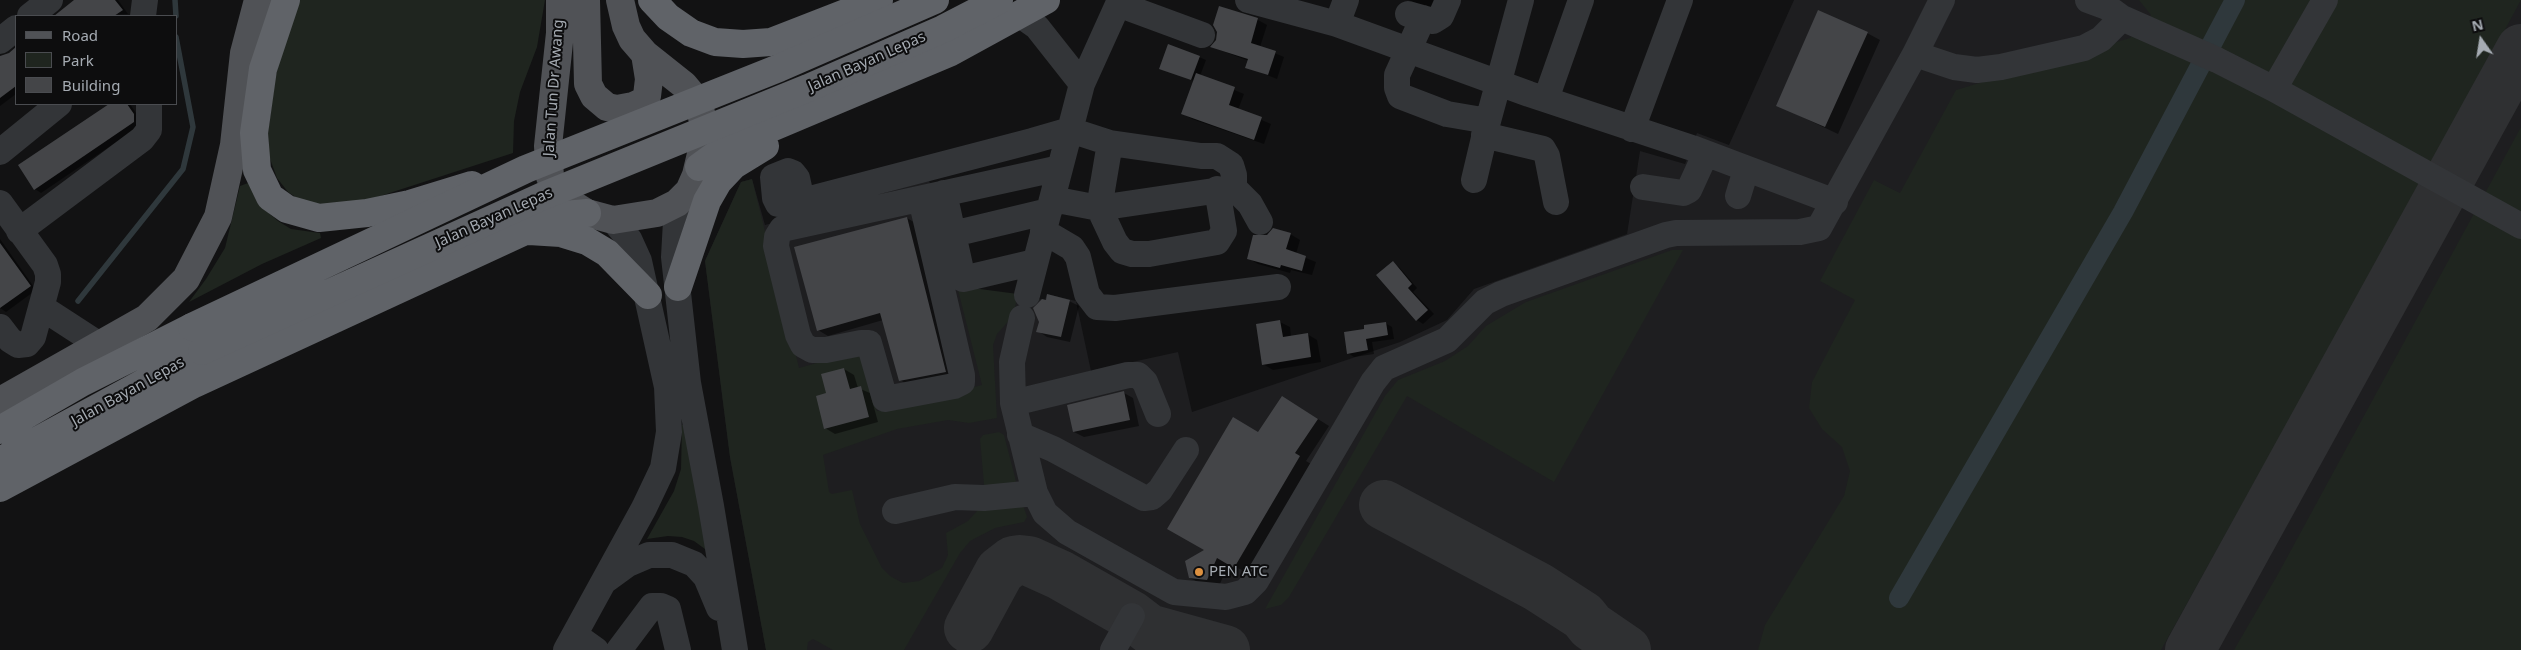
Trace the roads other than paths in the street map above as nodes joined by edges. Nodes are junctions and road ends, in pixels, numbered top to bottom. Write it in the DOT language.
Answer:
graph roads {
  1 [pos="50,0"];
  2 [pos="145,0"];
  3 [pos="258,0"];
  4 [pos="286,0"];
  5 [pos="560,0"];
  6 [pos="586,0"];
  7 [pos="620,0"];
  8 [pos="652,0"];
  9 [pos="879,0"];
  10 [pos="935,0"];
  11 [pos="1046,0"];
  12 [pos="1248,0"];
  13 [pos="1448,0"];
  14 [pos="1521,0"];
  15 [pos="1581,0"];
  16 [pos="1680,0"];
  17 [pos="1942,0"];
  18 [pos="2088,0"];
  19 [pos="2325,0"];
  20 [pos="1119,2"];
  21 [pos="1010,8"];
  22 [pos="1342,12"];
  23 [pos="31,15"];
  24 [pos="143,15"];
  25 [pos="2122,18"];
  26 [pos="15,29"];
  27 [pos="1202,35"];
  28 [pos="0,41"];
  29 [pos="1409,52"];
  30 [pos="645,54"];
  31 [pos="1915,54"];
  32 [pos="1499,82"];
  33 [pos="1082,84"];
  34 [pos="2274,89"];
  35 [pos="1546,99"];
  36 [pos="58,105"];
  37 [pos="149,105"];
  38 [pos="827,106"];
  39 [pos="1486,128"];
  40 [pos="1632,128"];
  41 [pos="1070,130"];
  42 [pos="1110,143"];
  43 [pos="0,152"];
  44 [pos="1705,155"];
  45 [pos="699,167"];
  46 [pos="1060,168"];
  47 [pos="526,169"];
  48 [pos="1746,170"];
  49 [pos="1474,180"];
  50 [pos="1643,187"];
  51 [pos="1226,189"];
  52 [pos="932,196"];
  53 [pos="1738,196"];
  54 [pos="802,201"];
  55 [pos="1556,202"];
  56 [pos="1835,202"];
  57 [pos="0,203"];
  58 [pos="677,203"];
  59 [pos="1099,208"];
  60 [pos="587,213"];
  61 [pos="1048,214"];
  62 [pos="613,220"];
  63 [pos="1260,222"];
  64 [pos="2521,226"];
  65 [pos="525,231"];
  66 [pos="19,232"];
  67 [pos="953,234"];
  68 [pos="1035,262"];
  69 [pos="952,282"];
  70 [pos="678,287"];
  71 [pos="1278,287"];
  72 [pos="648,295"];
  73 [pos="41,307"];
  74 [pos="0,327"];
  75 [pos="197,339"];
  76 [pos="98,344"];
  77 [pos="1,399"];
  78 [pos="1013,403"];
  79 [pos="1158,414"];
  80 [pos="0,430"];
  81 [pos="1020,435"];
  82 [pos="1186,450"];
  83 [pos="0,461"];
  84 [pos="0,488"];
  85 [pos="1035,493"];
  86 [pos="895,511"];
  87 [pos="601,584"];
  88 [pos="1132,616"];
  89 [pos="570,642"];
  90 [pos="596,650"];
  91 [pos="619,650"];
  92 [pos="678,650"];
  93 [pos="735,650"];
  94 [pos="1113,650"];
  1 -- 23 [label="street"];
  2 -- 24 [label="street"];
  3 -- 76 [label="main road"];
  4 -- 47 [label="highway, bridge"];
  5 -- 60 [label="main road, Jalan Tun Dr Awang"];
  6 -- 30 [label="main road"];
  7 -- 30 [label="main road, Jalan Tun Dr Awang"];
  8 -- 9 [label="highway"];
  10 -- 47 [label="highway, Jalan Bayan Lepas, bridge"];
  11 -- 21 [label="highway"];
  12 -- 22 [label="street"];
  13 -- 29 [label="street"];
  14 -- 32 [label="street"];
  15 -- 35 [label="street"];
  16 -- 40 [label="street"];
  17 -- 31 [label="street"];
  18 -- 25 [label="street"];
  19 -- 34 [label="street"];
  20 -- 27 [label="street"];
  20 -- 33 [label="street"];
  21 -- 33 [label="street"];
  21 -- 38 [label="highway"];
  21 -- 75 [label="highway, Jalan Bayan Lepas, bridge"];
  22 -- 29 [label="street"];
  25 -- 31 [label="street"];
  25 -- 34 [label="street"];
  26 -- 28 [label="street"];
  29 -- 32 [label="street"];
  29 -- 39 [label="street"];
  30 -- 45 [label="main road, Jalan Tun Dr Awang"];
  31 -- 56 [label="street"];
  32 -- 35 [label="street"];
  32 -- 39 [label="street"];
  33 -- 41 [label="street"];
  34 -- 64 [label="street"];
  35 -- 40 [label="street"];
  36 -- 43 [label="street"];
  37 -- 66 [label="street"];
  38 -- 45 [label="highway"];
  38 -- 70 [label="highway"];
  39 -- 49 [label="street"];
  39 -- 55 [label="street"];
  40 -- 44 [label="street"];
  41 -- 42 [label="street"];
  41 -- 46 [label="street"];
  41 -- 54 [label="street"];
  42 -- 51 [label="street"];
  42 -- 59 [label="street"];
  44 -- 48 [label="street"];
  44 -- 50 [label="street"];
  45 -- 58 [label="main road, Jalan Tun Dr Awang"];
  46 -- 52 [label="street"];
  46 -- 61 [label="street"];
  47 -- 75 [label="highway, Jalan Bayan Lepas, bridge"];
  48 -- 53 [label="street"];
  48 -- 56 [label="street"];
  51 -- 59 [label="street"];
  51 -- 59 [label="street"];
  51 -- 63 [label="street"];
  52 -- 67 [label="street"];
  52 -- 69 [label="street"];
  52 -- 69 [label="street"];
  56 -- 85 [label="street"];
  57 -- 66 [label="street"];
  58 -- 62 [label="main road, Jalan Tun Dr Awang"];
  58 -- 70 [label="street"];
  59 -- 61 [label="street"];
  60 -- 62 [label="main road, Jalan Tun Dr Awang"];
  60 -- 65 [label="highway"];
  61 -- 67 [label="street"];
  61 -- 68 [label="street"];
  61 -- 71 [label="street"];
  62 -- 72 [label="street"];
  65 -- 72 [label="highway"];
  65 -- 84 [label="highway"];
  66 -- 73 [label="street"];
  67 -- 69 [label="street"];
  68 -- 69 [label="street"];
  68 -- 78 [label="street"];
  70 -- 93 [label="street"];
  72 -- 87 [label="street"];
  73 -- 74 [label="street"];
  73 -- 76 [label="street"];
  75 -- 80 [label="highway, Jalan Bayan Lepas"];
  75 -- 83 [label="highway, Jalan Bayan Lepas"];
  76 -- 77 [label="main road"];
  78 -- 79 [label="street"];
  78 -- 81 [label="street"];
  81 -- 82 [label="street"];
  81 -- 85 [label="street"];
  85 -- 86 [label="street"];
  87 -- 89 [label="street"];
  87 -- 93 [label="street"];
  88 -- 94 [label="street"];
  89 -- 90 [label="street"];
  91 -- 92 [label="street"];
}
